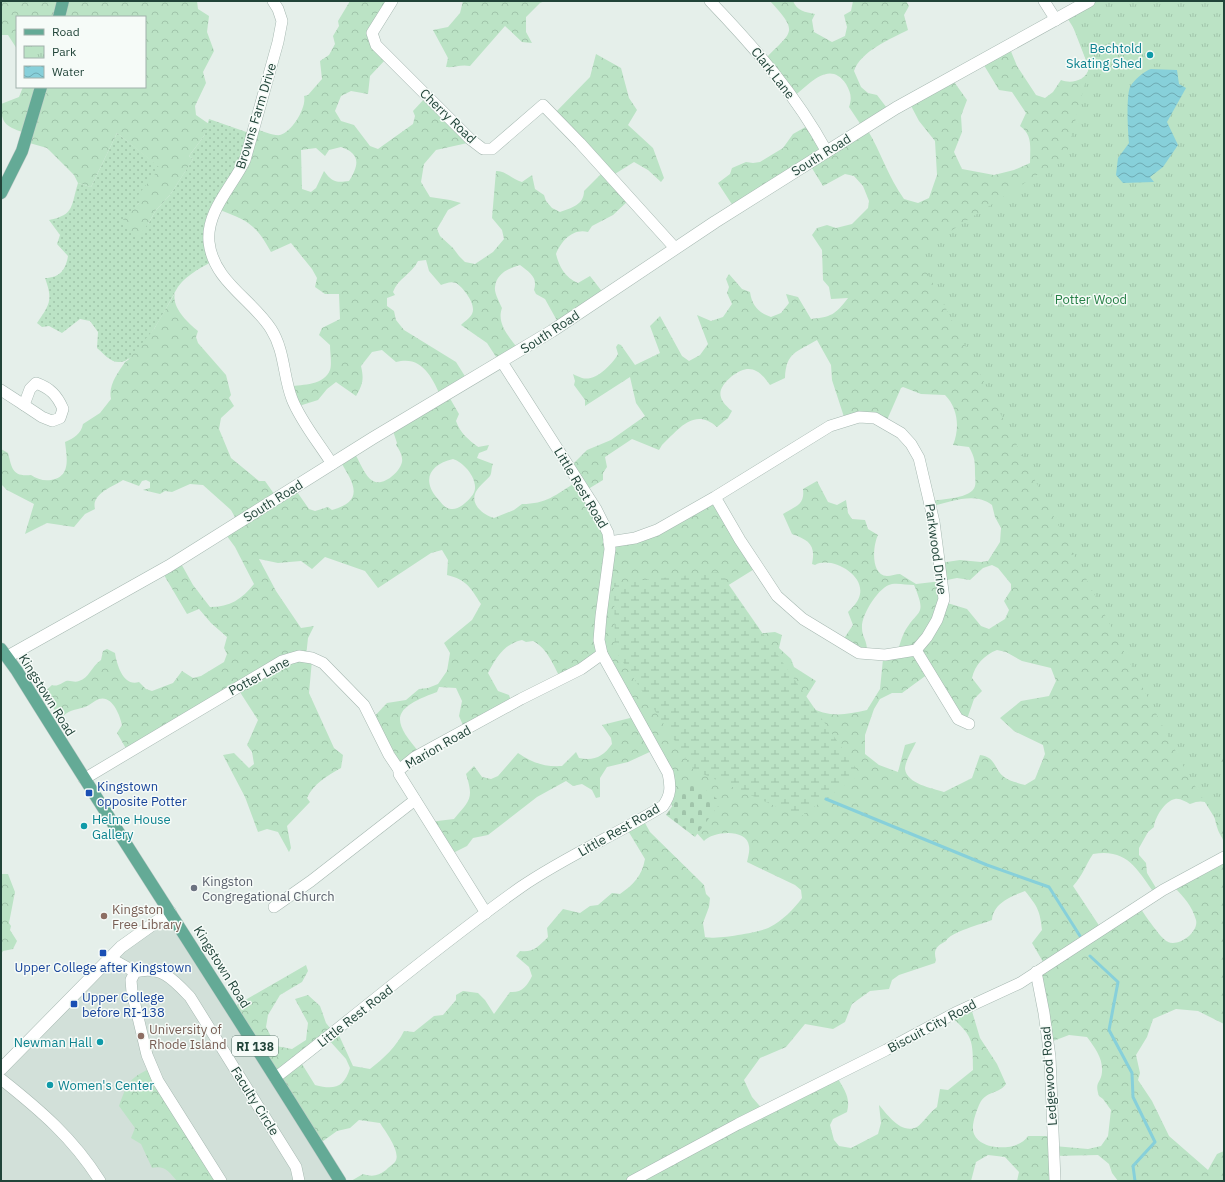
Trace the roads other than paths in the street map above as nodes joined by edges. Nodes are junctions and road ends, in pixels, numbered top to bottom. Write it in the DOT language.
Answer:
graph roads {
  1 [pos="63,1"];
  2 [pos="273,1"];
  3 [pos="286,1"];
  4 [pos="392,1"];
  5 [pos="710,1"];
  6 [pos="1044,1"];
  7 [pos="1089,1"];
  8 [pos="280,14"];
  9 [pos="59,16"];
  10 [pos="1056,20"];
  11 [pos="41,88"];
  12 [pos="827,152"];
  13 [pos="1,193"];
  14 [pos="675,248"];
  15 [pos="502,362"];
  16 [pos="1,390"];
  17 [pos="24,405"];
  18 [pos="332,464"];
  19 [pos="715,497"];
  20 [pos="609,542"];
  21 [pos="916,650"];
  22 [pos="4,653"];
  23 [pos="602,654"];
  24 [pos="969,724"];
  25 [pos="399,770"];
  26 [pos="84,779"];
  27 [pos="415,800"];
  28 [pos="1224,857"];
  29 [pos="274,907"];
  30 [pos="170,912"];
  31 [pos="486,913"];
  32 [pos="110,958"];
  33 [pos="135,972"];
  34 [pos="1036,972"];
  35 [pos="1,1069"];
  36 [pos="275,1078"];
  37 [pos="1,1079"];
  38 [pos="100,1181"];
  39 [pos="221,1181"];
  40 [pos="299,1181"];
  41 [pos="340,1181"];
  42 [pos="632,1181"];
  43 [pos="1055,1181"];
  1 -- 9 [label="main road"];
  2 -- 8 [label="street"];
  3 -- 8 [label="street"];
  4 -- 14 [label="street, Cherry Road"];
  5 -- 12 [label="street, Clark Lane"];
  6 -- 10 [label="street"];
  7 -- 10 [label="street, South Road"];
  8 -- 18 [label="street, Browns Farm Drive"];
  10 -- 12 [label="street, South Road"];
  11 -- 13 [label="main road"];
  12 -- 14 [label="street, South Road"];
  14 -- 15 [label="street, South Road"];
  15 -- 18 [label="street, South Road"];
  15 -- 20 [label="street, Little Rest Road"];
  16 -- 17 [label="street"];
  18 -- 22 [label="street, South Road"];
  19 -- 20 [label="street, Parkwood Drive"];
  19 -- 21 [label="street"];
  19 -- 21 [label="street, Parkwood Drive"];
  20 -- 23 [label="street, Little Rest Road"];
  21 -- 24 [label="street"];
  22 -- 26 [label="main road, Kingstown Road / RI 138"];
  23 -- 25 [label="street, Marion Road"];
  23 -- 31 [label="street, Little Rest Road"];
  25 -- 26 [label="street, Potter Lane"];
  25 -- 27 [label="street, Marion Road"];
  26 -- 30 [label="main road, Kingstown Road / RI 138"];
  27 -- 29 [label="street"];
  27 -- 31 [label="street, Marion Road"];
  28 -- 34 [label="street, Biscuit City Road"];
  30 -- 32 [label="street"];
  30 -- 36 [label="main road, Kingstown Road / RI 138"];
  31 -- 36 [label="street, Little Rest Road"];
  32 -- 33 [label="street"];
  32 -- 35 [label="street"];
  33 -- 39 [label="street"];
  33 -- 40 [label="street, Faculty Circle"];
  34 -- 42 [label="street, Biscuit City Road"];
  34 -- 43 [label="street, Ledgewood Road"];
  36 -- 41 [label="main road, Kingstown Road / RI 138"];
  37 -- 38 [label="street"];
}
